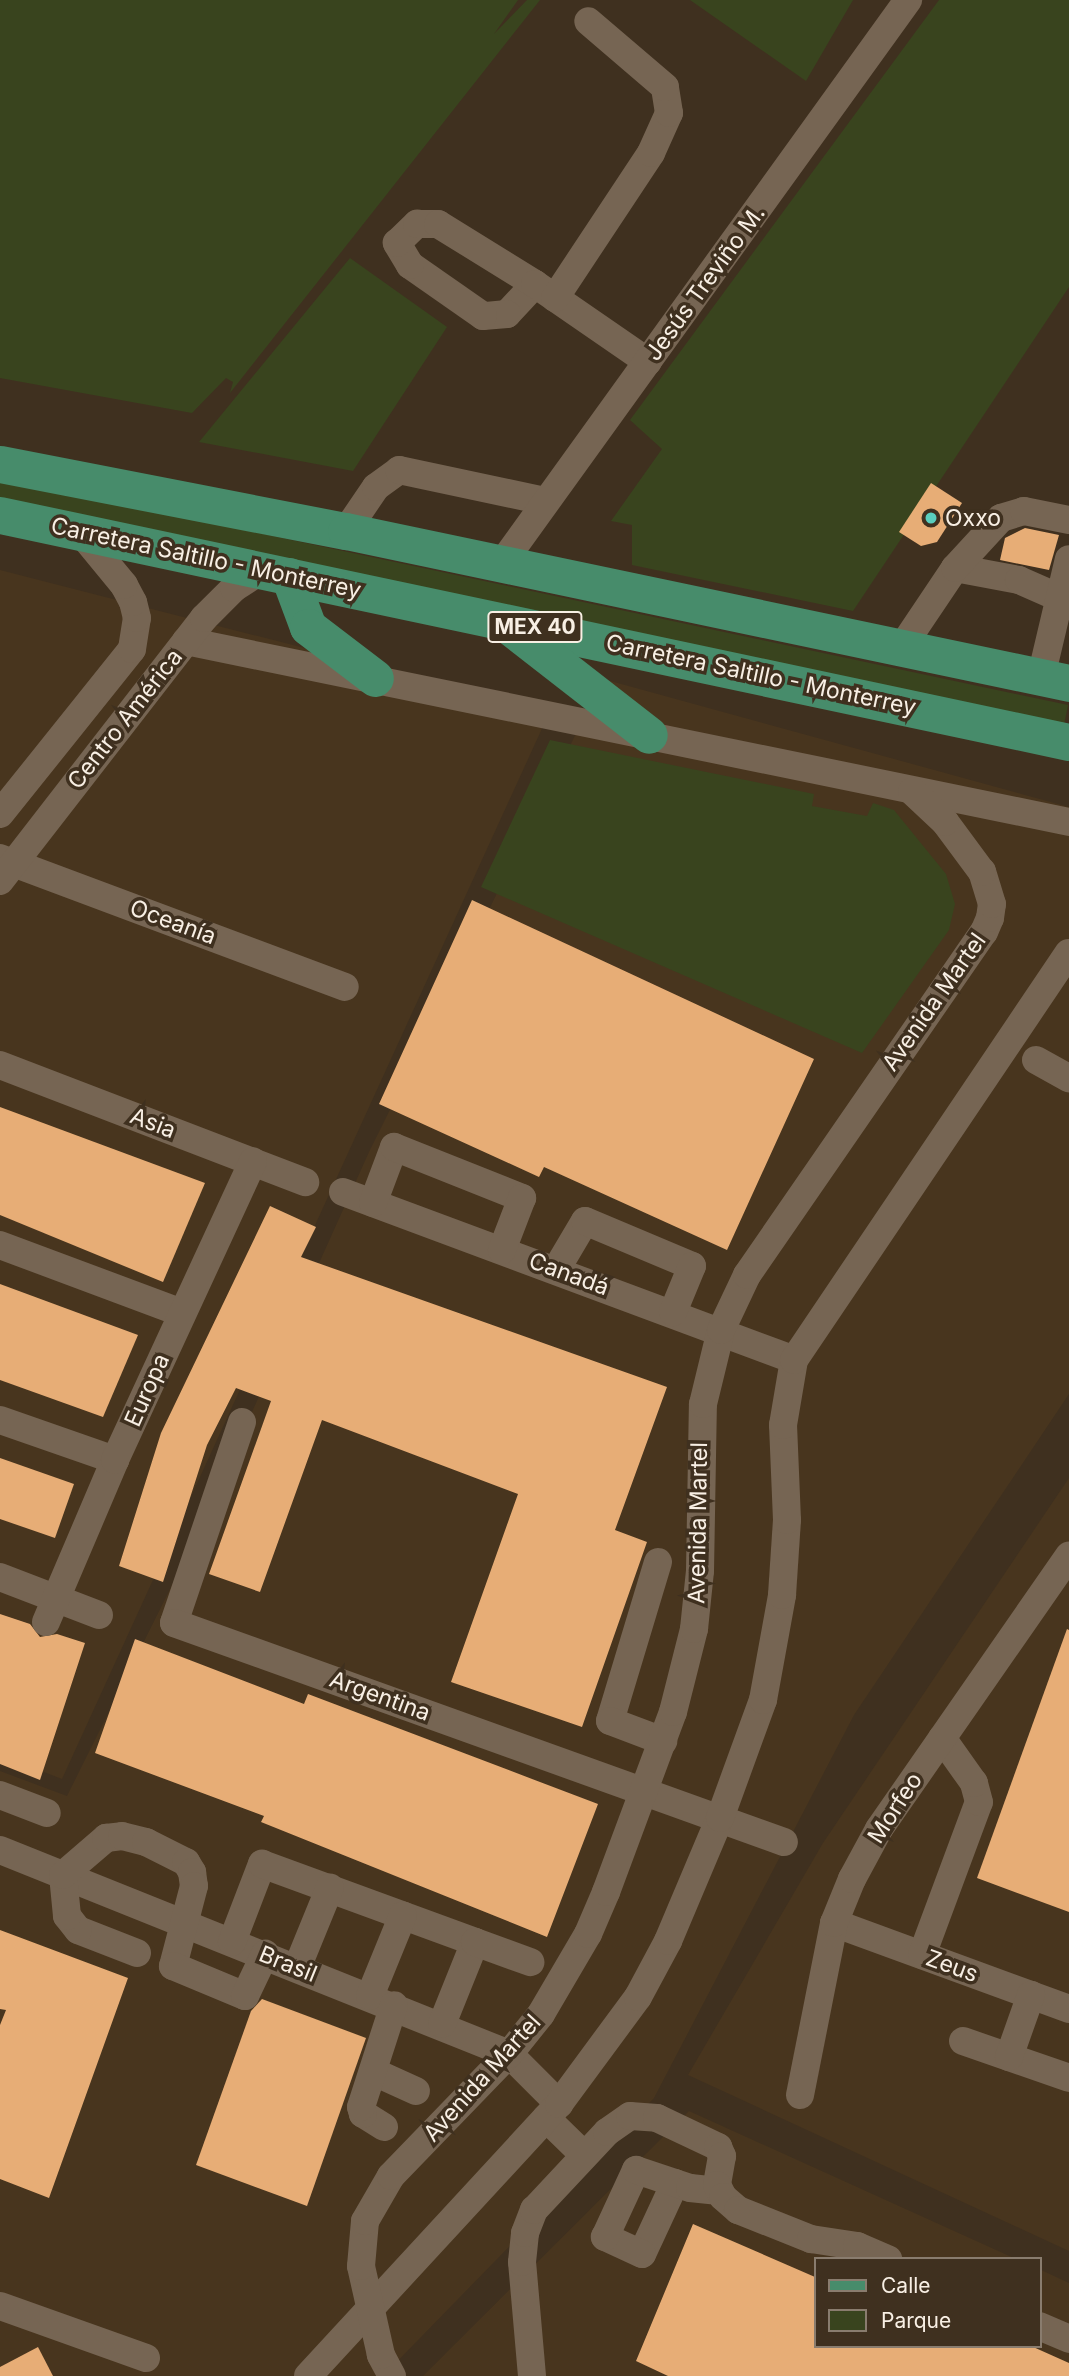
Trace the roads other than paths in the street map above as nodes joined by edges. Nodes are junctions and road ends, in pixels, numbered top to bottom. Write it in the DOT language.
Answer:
graph roads {
  1 [pos="908,0"];
  2 [pos="588,21"];
  3 [pos="648,362"];
  4 [pos="0,464"];
  5 [pos="545,501"];
  6 [pos="0,515"];
  7 [pos="1069,520"];
  8 [pos="346,531"];
  9 [pos="82,534"];
  10 [pos="1069,559"];
  11 [pos="500,566"];
  12 [pos="955,568"];
  13 [pos="276,573"];
  14 [pos="1064,599"];
  15 [pos="500,619"];
  16 [pos="186,641"];
  17 [pos="902,647"];
  18 [pos="375,678"];
  19 [pos="1055,680"];
  20 [pos="1069,731"];
  21 [pos="1022,732"];
  22 [pos="649,735"];
  23 [pos="1069,741"];
  24 [pos="912,791"];
  25 [pos="0,814"];
  26 [pos="1069,822"];
  27 [pos="4,867"];
  28 [pos="1069,953"];
  29 [pos="345,987"];
  30 [pos="1036,1060"];
  31 [pos="0,1065"];
  32 [pos="1069,1078"];
  33 [pos="253,1161"];
  34 [pos="305,1182"];
  35 [pos="343,1192"];
  36 [pos="373,1203"];
  37 [pos="0,1245"];
  38 [pos="502,1250"];
  39 [pos="556,1270"];
  40 [pos="182,1312"];
  41 [pos="673,1312"];
  42 [pos="721,1330"];
  43 [pos="794,1360"];
  44 [pos="0,1420"];
  45 [pos="242,1422"];
  46 [pos="115,1460"];
  47 [pos="1069,1556"];
  48 [pos="658,1562"];
  49 [pos="0,1577"];
  50 [pos="52,1610"];
  51 [pos="100,1615"];
  52 [pos="942,1738"];
  53 [pos="663,1741"];
  54 [pos="645,1791"];
  55 [pos="0,1795"];
  56 [pos="47,1813"];
  57 [pos="720,1818"];
  58 [pos="784,1842"];
  59 [pos="0,1850"];
  60 [pos="63,1875"];
  61 [pos="330,1887"];
  62 [pos="403,1915"];
  63 [pos="185,1923"];
  64 [pos="834,1923"];
  65 [pos="232,1942"];
  66 [pos="475,1942"];
  67 [pos="137,1953"];
  68 [pos="265,1954"];
  69 [pos="922,1955"];
  70 [pos="530,1962"];
  71 [pos="297,1968"];
  72 [pos="1031,1995"];
  73 [pos="382,2001"];
  74 [pos="1069,2008"];
  75 [pos="442,2024"];
  76 [pos="963,2041"];
  77 [pos="509,2054"];
  78 [pos="1009,2057"];
  79 [pos="374,2072"];
  80 [pos="1069,2078"];
  81 [pos="416,2091"];
  82 [pos="800,2095"];
  83 [pos="553,2111"];
  84 [pos="384,2127"];
  85 [pos="584,2155"];
  86 [pos="675,2183"];
  87 [pos="719,2191"];
  88 [pos="883,2257"];
  89 [pos="0,2306"];
  90 [pos="370,2311"];
  91 [pos="1041,2327"];
  92 [pos="1069,2339"];
  93 [pos="146,2358"];
  94 [pos="308,2376"];
  95 [pos="393,2376"];
  96 [pos="532,2376"];
  1 -- 3 [label="street, Jesús Treviño M."];
  2 -- 3 [label="street"];
  3 -- 5 [label="street, Jesús Treviño M."];
  4 -- 8 [label="main road, MEX 40"];
  5 -- 8 [label="street"];
  5 -- 11 [label="street, Jesús Treviño M."];
  6 -- 9 [label="main road, Carretera Saltillo - Monterrey / MEX 40"];
  7 -- 12 [label="street"];
  8 -- 11 [label="main road, MEX 40"];
  9 -- 13 [label="main road, Carretera Saltillo - Monterrey / MEX 40"];
  9 -- 25 [label="street, Centro América"];
  10 -- 14 [label="street"];
  11 -- 17 [label="main road, MEX 40"];
  12 -- 14 [label="street"];
  12 -- 17 [label="street"];
  13 -- 15 [label="main road, Carretera Saltillo - Monterrey / MEX 40"];
  13 -- 16 [label="street, Centro América"];
  13 -- 18 [label="main road"];
  14 -- 19 [label="street"];
  15 -- 21 [label="main road, Carretera Saltillo - Monterrey / MEX 40"];
  15 -- 22 [label="main road"];
  16 -- 18 [label="street"];
  16 -- 27 [label="street, Centro América"];
  17 -- 19 [label="main road, MEX 40"];
  18 -- 22 [label="street"];
  20 -- 21 [label="main road"];
  21 -- 23 [label="main road, Carretera Saltillo - Monterrey / MEX 40"];
  22 -- 24 [label="street"];
  24 -- 26 [label="street"];
  24 -- 42 [label="street, Avenida Martel"];
  27 -- 29 [label="street, Oceanía"];
  28 -- 43 [label="street"];
  30 -- 32 [label="street"];
  31 -- 33 [label="street, Asia"];
  33 -- 34 [label="street, Asia"];
  33 -- 40 [label="street, Europa"];
  35 -- 36 [label="street, Canadá"];
  36 -- 38 [label="street, Canadá"];
  36 -- 38 [label="street"];
  37 -- 40 [label="street"];
  38 -- 39 [label="street, Canadá"];
  39 -- 41 [label="street, Canadá"];
  39 -- 41 [label="street"];
  40 -- 46 [label="street, Europa"];
  41 -- 42 [label="street, Canadá"];
  42 -- 43 [label="street, Canadá"];
  42 -- 53 [label="street, Avenida Martel"];
  43 -- 57 [label="street"];
  44 -- 46 [label="street"];
  45 -- 54 [label="street, Argentina"];
  46 -- 50 [label="street, Europa"];
  47 -- 52 [label="street, Morfeo"];
  48 -- 53 [label="street"];
  49 -- 50 [label="street"];
  50 -- 51 [label="street"];
  52 -- 64 [label="street, Morfeo"];
  52 -- 69 [label="street"];
  53 -- 54 [label="street, Avenida Martel"];
  54 -- 57 [label="street, Argentina"];
  54 -- 77 [label="street, Avenida Martel"];
  55 -- 56 [label="street"];
  57 -- 58 [label="street, Argentina"];
  57 -- 83 [label="street"];
  59 -- 60 [label="street, Brasil"];
  60 -- 63 [label="street, Brasil"];
  60 -- 63 [label="street"];
  60 -- 67 [label="street"];
  61 -- 62 [label="street"];
  61 -- 65 [label="street"];
  61 -- 71 [label="street"];
  62 -- 66 [label="street"];
  62 -- 73 [label="street"];
  63 -- 65 [label="street, Brasil"];
  63 -- 68 [label="street"];
  64 -- 69 [label="street, Zeus"];
  64 -- 82 [label="street, Morfeo"];
  65 -- 68 [label="street, Brasil"];
  66 -- 70 [label="street"];
  66 -- 75 [label="street"];
  68 -- 71 [label="street, Brasil"];
  69 -- 72 [label="street, Zeus"];
  71 -- 73 [label="street, Brasil"];
  72 -- 74 [label="street, Zeus"];
  72 -- 78 [label="street"];
  73 -- 75 [label="street, Brasil"];
  73 -- 79 [label="street"];
  75 -- 77 [label="street, Brasil"];
  76 -- 78 [label="street"];
  77 -- 83 [label="street, Brasil"];
  77 -- 90 [label="street, Avenida Martel"];
  78 -- 80 [label="street"];
  79 -- 81 [label="street"];
  79 -- 84 [label="street"];
  83 -- 85 [label="street, Brasil"];
  83 -- 90 [label="street"];
  85 -- 87 [label="street"];
  85 -- 96 [label="street"];
  86 -- 87 [label="street"];
  87 -- 88 [label="street"];
  89 -- 93 [label="street"];
  90 -- 94 [label="street"];
  90 -- 95 [label="street, Avenida Martel"];
  91 -- 92 [label="street"];
}
